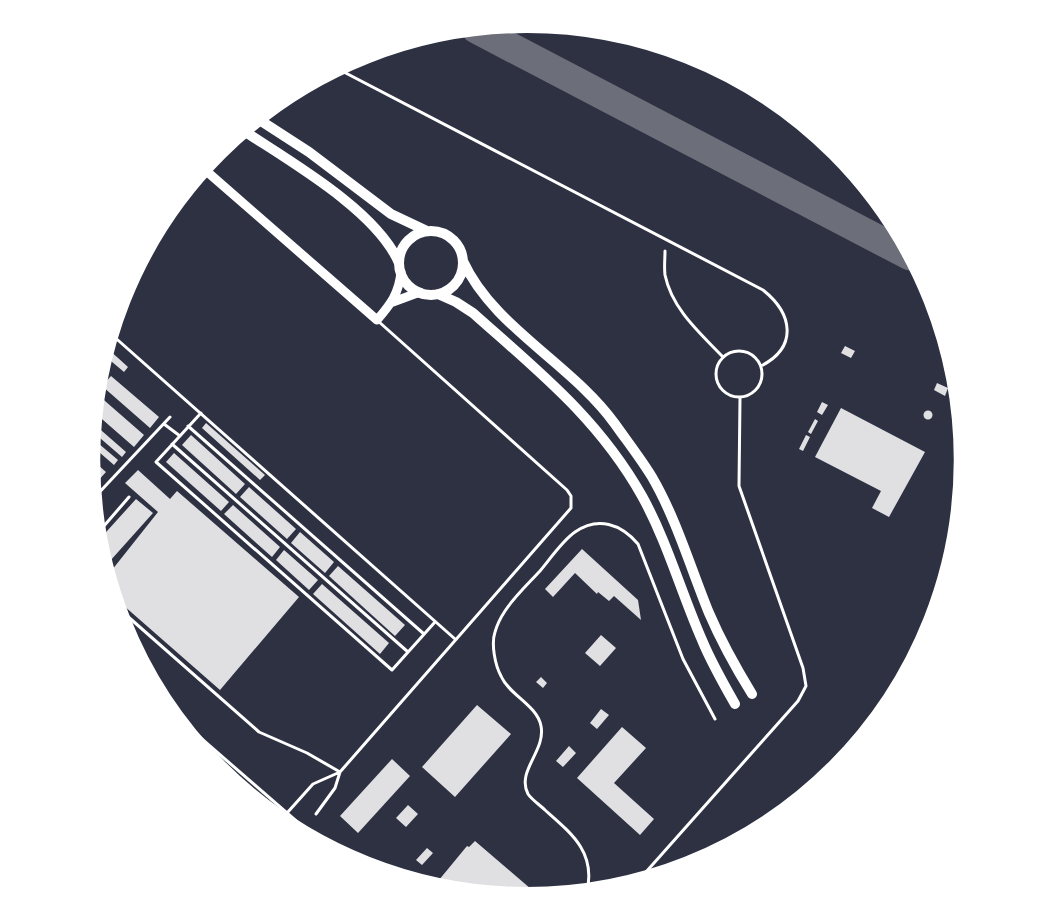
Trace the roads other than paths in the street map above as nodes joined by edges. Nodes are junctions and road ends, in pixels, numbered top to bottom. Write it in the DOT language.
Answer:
graph roads {
  1 [pos="346,73"];
  2 [pos="264,123"];
  3 [pos="250,135"];
  4 [pos="209,174"];
  5 [pos="427,231"];
  6 [pos="665,251"];
  7 [pos="463,261"];
  8 [pos="400,268"];
  9 [pos="420,292"];
  10 [pos="438,294"];
  11 [pos="393,302"];
  12 [pos="377,320"];
  13 [pos="117,339"];
  14 [pos="723,357"];
  15 [pos="761,366"];
  16 [pos="740,398"];
  17 [pos="200,413"];
  18 [pos="170,417"];
  19 [pos="164,424"];
  20 [pos="188,426"];
  21 [pos="180,436"];
  22 [pos="172,444"];
  23 [pos="100,491"];
  24 [pos="129,497"];
  25 [pos="104,526"];
  26 [pos="130,618"];
  27 [pos="435,622"];
  28 [pos="424,634"];
  29 [pos="455,639"];
  30 [pos="408,652"];
  31 [pos="752,694"];
  32 [pos="735,704"];
  33 [pos="716,719"];
  34 [pos="201,738"];
  35 [pos="340,772"];
  36 [pos="287,813"];
  37 [pos="316,814"];
  38 [pos="294,819"];
  39 [pos="646,871"];
  40 [pos="589,884"];
  1 -- 15 [label="lane"];
  2 -- 5 [label="main road"];
  3 -- 8 [label="main road"];
  4 -- 12 [label="street"];
  5 -- 7 [label="main road"];
  5 -- 8 [label="main road"];
  6 -- 14 [label="lane"];
  7 -- 10 [label="main road"];
  7 -- 31 [label="main road"];
  8 -- 9 [label="main road"];
  8 -- 11 [label="street"];
  9 -- 10 [label="main road"];
  9 -- 11 [label="street"];
  10 -- 32 [label="main road"];
  11 -- 12 [label="street"];
  12 -- 29 [label="lane"];
  13 -- 17 [label="lane"];
  14 -- 15 [label="lane"];
  14 -- 16 [label="lane"];
  15 -- 16 [label="lane"];
  16 -- 39 [label="lane"];
  17 -- 20 [label="lane"];
  17 -- 27 [label="lane"];
  18 -- 19 [label="lane"];
  19 -- 21 [label="lane"];
  19 -- 23 [label="lane"];
  20 -- 21 [label="lane"];
  20 -- 28 [label="lane"];
  21 -- 22 [label="lane"];
  22 -- 30 [label="lane"];
  22 -- 30 [label="lane"];
  24 -- 25 [label="lane"];
  26 -- 35 [label="lane"];
  27 -- 28 [label="lane"];
  27 -- 29 [label="lane"];
  28 -- 30 [label="lane"];
  29 -- 35 [label="lane"];
  33 -- 40 [label="lane"];
  34 -- 36 [label="lane"];
  35 -- 36 [label="lane"];
  35 -- 37 [label="lane"];
  36 -- 38 [label="lane"];
}
